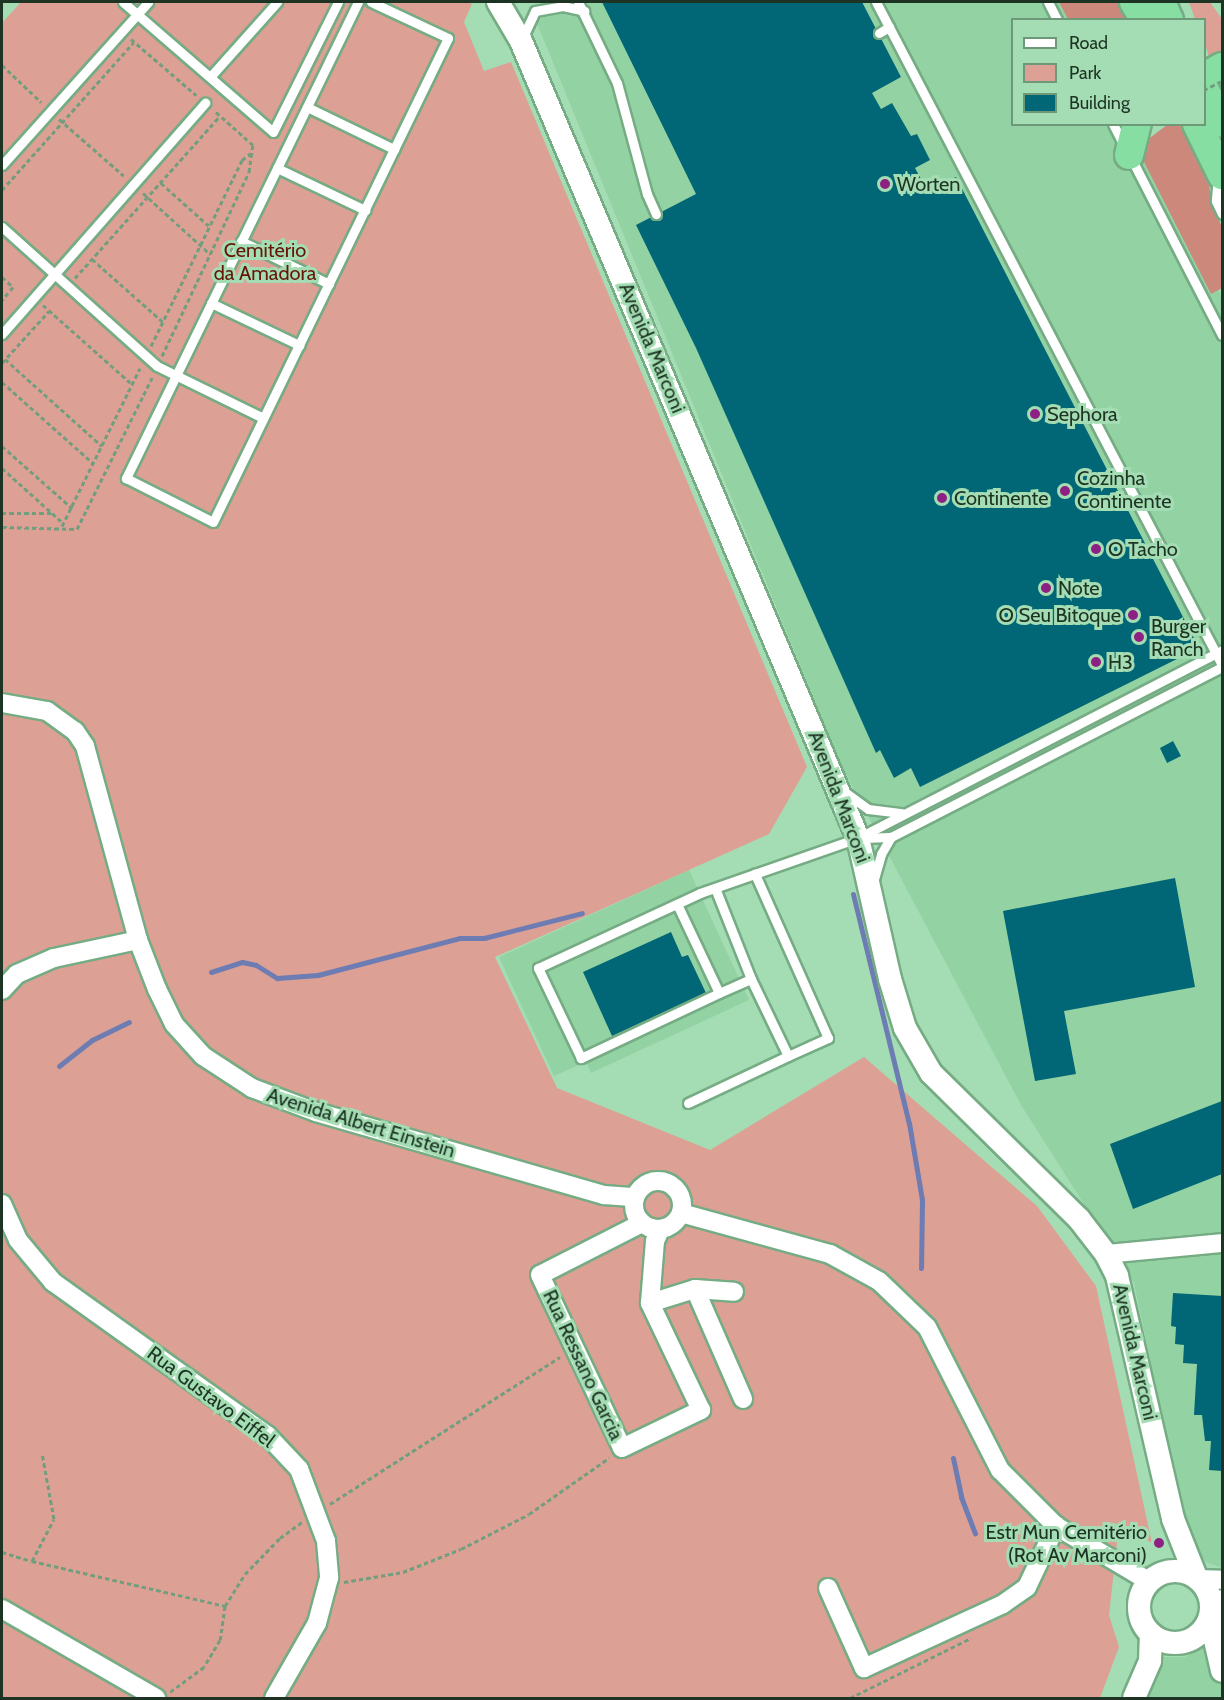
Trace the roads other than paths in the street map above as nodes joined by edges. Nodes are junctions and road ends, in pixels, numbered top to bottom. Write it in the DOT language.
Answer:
graph roads {
  1 [pos="123,2"];
  2 [pos="148,2"];
  3 [pos="277,2"];
  4 [pos="338,2"];
  5 [pos="358,2"];
  6 [pos="371,2"];
  7 [pos="498,2"];
  8 [pos="517,2"];
  9 [pos="578,2"];
  10 [pos="1048,2"];
  11 [pos="1134,2"];
  12 [pos="1161,2"];
  13 [pos="1183,2"];
  14 [pos="878,4"];
  15 [pos="585,11"];
  16 [pos="137,14"];
  17 [pos="1056,18"];
  18 [pos="1144,18"];
  19 [pos="1168,18"];
  20 [pos="1185,18"];
  21 [pos="889,27"];
  22 [pos="879,33"];
  23 [pos="521,41"];
  24 [pos="1222,67"];
  25 [pos="1206,75"];
  26 [pos="210,77"];
  27 [pos="1206,93"];
  28 [pos="205,103"];
  29 [pos="307,107"];
  30 [pos="1222,123"];
  31 [pos="1114,126"];
  32 [pos="1136,126"];
  33 [pos="1198,126"];
  34 [pos="394,149"];
  35 [pos="1129,155"];
  36 [pos="2,165"];
  37 [pos="277,168"];
  38 [pos="1221,172"];
  39 [pos="365,210"];
  40 [pos="656,214"];
  41 [pos="1222,214"];
  42 [pos="2,227"];
  43 [pos="241,241"];
  44 [pos="55,275"];
  45 [pos="329,284"];
  46 [pos="211,303"];
  47 [pos="2,334"];
  48 [pos="1222,335"];
  49 [pos="299,345"];
  50 [pos="175,376"];
  51 [pos="263,418"];
  52 [pos="1218,653"];
  53 [pos="1222,666"];
  54 [pos="2,703"];
  55 [pos="835,781"];
  56 [pos="904,813"];
  57 [pos="891,837"];
  58 [pos="858,838"];
  59 [pos="754,874"];
  60 [pos="715,888"];
  61 [pos="872,890"];
  62 [pos="677,904"];
  63 [pos="138,940"];
  64 [pos="751,979"];
  65 [pos="2,990"];
  66 [pos="719,993"];
  67 [pos="788,1056"];
  68 [pos="688,1103"];
  69 [pos="635,1197"];
  70 [pos="2,1204"];
  71 [pos="681,1213"];
  72 [pos="642,1223"];
  73 [pos="660,1230"];
  74 [pos="1222,1243"];
  75 [pos="1106,1254"];
  76 [pos="695,1289"];
  77 [pos="734,1292"];
  78 [pos="650,1303"];
  79 [pos="743,1399"];
  80 [pos="1173,1520"];
  81 [pos="1056,1526"];
  82 [pos="1156,1578"];
  83 [pos="1197,1578"];
  84 [pos="1222,1580"];
  85 [pos="828,1588"];
  86 [pos="1215,1608"];
  87 [pos="2,1609"];
  88 [pos="1151,1634"];
  89 [pos="1222,1671"];
  90 [pos="156,1698"];
  91 [pos="274,1698"];
  92 [pos="1134,1698"];
  1 -- 16 [label="lane"];
  2 -- 16 [label="lane"];
  3 -- 26 [label="lane"];
  4 -- 26 [label="lane"];
  5 -- 29 [label="lane"];
  6 -- 34 [label="lane"];
  7 -- 23 [label="street, Avenida Marconi"];
  8 -- 23 [label="street, Avenida Marconi"];
  9 -- 15 [label="lane"];
  10 -- 17 [label="lane"];
  11 -- 18 [label="highway"];
  12 -- 19 [label="highway"];
  13 -- 20 [label="highway"];
  14 -- 21 [label="lane"];
  15 -- 23 [label="lane"];
  15 -- 40 [label="lane"];
  16 -- 26 [label="lane"];
  16 -- 36 [label="lane"];
  21 -- 22 [label="lane"];
  21 -- 52 [label="lane"];
  23 -- 55 [label="street, Avenida Marconi"];
  24 -- 25 [label="highway"];
  27 -- 30 [label="highway"];
  28 -- 44 [label="lane"];
  29 -- 34 [label="lane"];
  29 -- 37 [label="lane"];
  31 -- 35 [label="lane"];
  32 -- 35 [label="highway"];
  33 -- 38 [label="highway"];
  34 -- 39 [label="lane"];
  35 -- 48 [label="lane"];
  37 -- 39 [label="lane"];
  37 -- 43 [label="lane"];
  38 -- 41 [label="lane"];
  39 -- 45 [label="lane"];
  42 -- 44 [label="lane"];
  43 -- 45 [label="lane"];
  43 -- 46 [label="lane"];
  44 -- 47 [label="lane"];
  44 -- 50 [label="lane"];
  45 -- 49 [label="lane"];
  46 -- 49 [label="lane"];
  46 -- 50 [label="lane"];
  49 -- 51 [label="lane"];
  50 -- 51 [label="lane"];
  50 -- 51 [label="lane"];
  52 -- 53 [label="lane"];
  52 -- 56 [label="lane"];
  53 -- 57 [label="lane"];
  54 -- 63 [label="street, Avenida Albert Einstein"];
  55 -- 56 [label="lane"];
  55 -- 58 [label="street, Avenida Marconi"];
  56 -- 58 [label="lane"];
  57 -- 58 [label="lane"];
  57 -- 61 [label="lane"];
  58 -- 59 [label="lane"];
  58 -- 61 [label="street, Avenida Marconi"];
  59 -- 60 [label="lane"];
  59 -- 67 [label="lane"];
  60 -- 62 [label="lane"];
  60 -- 64 [label="lane"];
  61 -- 75 [label="street, Avenida Marconi"];
  62 -- 66 [label="lane"];
  62 -- 66 [label="lane"];
  63 -- 65 [label="street"];
  63 -- 69 [label="street, Avenida Albert Einstein"];
  64 -- 66 [label="lane"];
  64 -- 67 [label="lane"];
  67 -- 68 [label="lane"];
  69 -- 71 [label="street"];
  69 -- 72 [label="street"];
  70 -- 91 [label="street, Rua Gustavo Eiffel"];
  71 -- 73 [label="street"];
  71 -- 81 [label="street"];
  72 -- 73 [label="street"];
  72 -- 78 [label="street, Rua Ressano Garcia"];
  73 -- 78 [label="street"];
  74 -- 75 [label="street"];
  75 -- 80 [label="street, Avenida Marconi"];
  76 -- 77 [label="street"];
  76 -- 78 [label="street"];
  76 -- 79 [label="street"];
  80 -- 82 [label="street, Avenida Marconi"];
  80 -- 83 [label="street, Avenida Marconi"];
  81 -- 82 [label="street"];
  81 -- 85 [label="street"];
  82 -- 83 [label="street"];
  82 -- 88 [label="street"];
  83 -- 84 [label="street"];
  83 -- 86 [label="street"];
  86 -- 88 [label="street"];
  86 -- 89 [label="street"];
  87 -- 90 [label="street"];
  88 -- 92 [label="street"];
}
